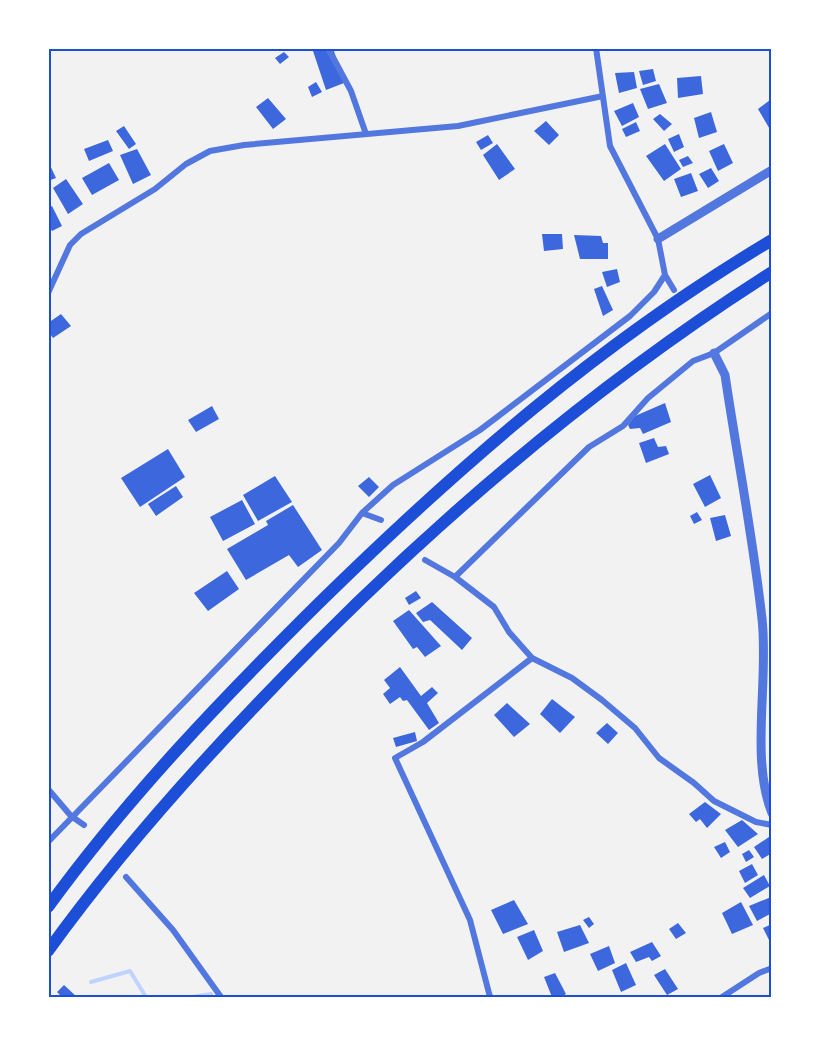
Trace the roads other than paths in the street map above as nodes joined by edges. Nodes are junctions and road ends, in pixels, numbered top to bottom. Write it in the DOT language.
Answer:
graph roads {
  1 [pos="328,48"];
  2 [pos="596,48"];
  3 [pos="603,96"];
  4 [pos="366,134"];
  5 [pos="772,170"];
  6 [pos="658,238"];
  7 [pos="772,240"];
  8 [pos="772,272"];
  9 [pos="665,275"];
  10 [pos="674,290"];
  11 [pos="48,293"];
  12 [pos="772,313"];
  13 [pos="714,353"];
  14 [pos="362,513"];
  15 [pos="381,520"];
  16 [pos="425,560"];
  17 [pos="456,577"];
  18 [pos="532,658"];
  19 [pos="769,667"];
  20 [pos="48,789"];
  21 [pos="772,813"];
  22 [pos="71,816"];
  23 [pos="84,825"];
  24 [pos="772,825"];
  25 [pos="48,842"];
  26 [pos="126,877"];
  27 [pos="48,907"];
  28 [pos="48,951"];
  29 [pos="772,968"];
  30 [pos="221,997"];
  31 [pos="490,997"];
  32 [pos="722,997"];
  1 -- 4 [label="street"];
  2 -- 3 [label="street"];
  3 -- 4 [label="street"];
  3 -- 6 [label="street"];
  4 -- 11 [label="street"];
  5 -- 6 [label="street"];
  6 -- 9 [label="street"];
  7 -- 27 [label="highway"];
  8 -- 28 [label="highway"];
  9 -- 10 [label="street"];
  9 -- 14 [label="street"];
  12 -- 13 [label="street"];
  13 -- 17 [label="street"];
  13 -- 19 [label="street"];
  14 -- 15 [label="street"];
  14 -- 22 [label="street"];
  16 -- 17 [label="street"];
  17 -- 18 [label="street"];
  18 -- 24 [label="street"];
  18 -- 31 [label="street"];
  19 -- 21 [label="street"];
  20 -- 22 [label="street"];
  22 -- 23 [label="street"];
  22 -- 25 [label="street"];
  26 -- 30 [label="street"];
  29 -- 32 [label="street"];
}
